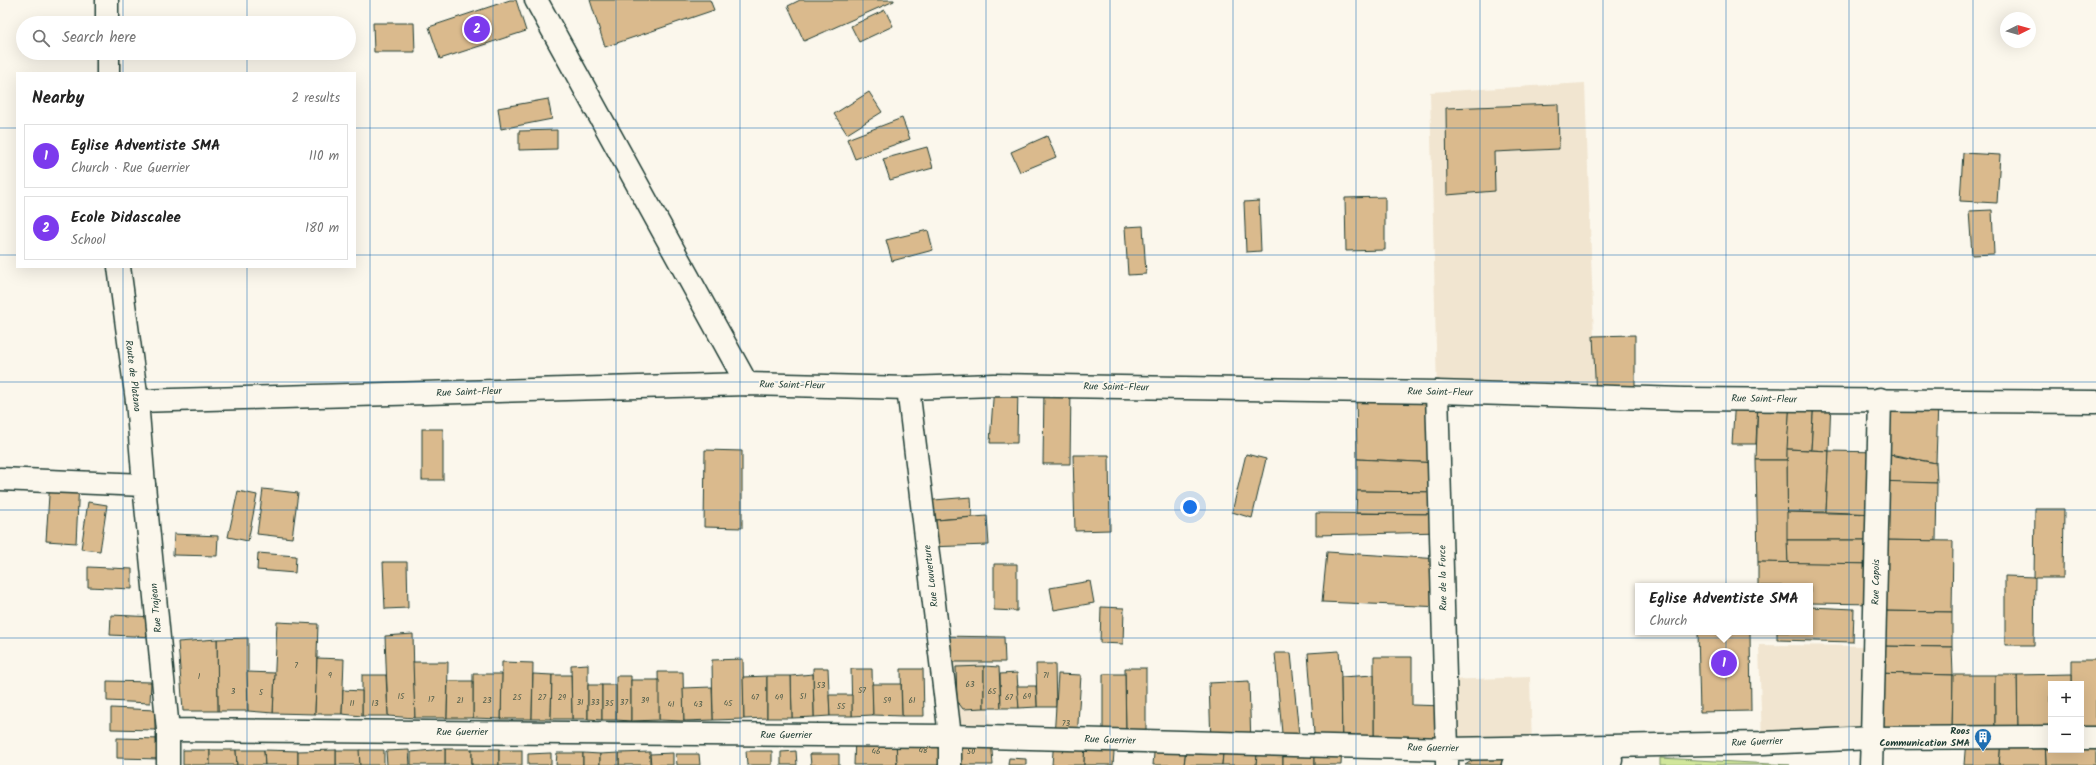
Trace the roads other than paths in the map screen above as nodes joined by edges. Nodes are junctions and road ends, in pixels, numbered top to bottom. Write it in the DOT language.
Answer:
graph roads {
  1 [pos="107,0"];
  2 [pos="536,0"];
  3 [pos="107,16"];
  4 [pos="108,60"];
  5 [pos="108,72"];
  6 [pos="119,268"];
  7 [pos="747,384"];
  8 [pos="908,388"];
  9 [pos="1437,392"];
  10 [pos="1880,399"];
  11 [pos="137,401"];
  12 [pos="2096,402"];
  13 [pos="0,479"];
  14 [pos="144,485"];
  15 [pos="168,730"];
  16 [pos="950,736"];
  17 [pos="2048,737"];
  18 [pos="1872,738"];
  19 [pos="2084,738"];
  20 [pos="2096,738"];
  21 [pos="1447,757"];
  22 [pos="1611,757"];
  23 [pos="168,765"];
  24 [pos="950,765"];
  25 [pos="1513,765"];
  26 [pos="1871,765"];
  1 -- 3 [label="street"];
  2 -- 7 [label="street"];
  4 -- 5 [label="street"];
  6 -- 11 [label="street, Route de Platana"];
  7 -- 8 [label="street, Rue Saint-Fleur"];
  7 -- 11 [label="street, Rue Saint-Fleur"];
  8 -- 9 [label="street, Rue Saint-Fleur"];
  8 -- 16 [label="street, Rue Louverture"];
  9 -- 10 [label="street, Rue Saint-Fleur"];
  9 -- 21 [label="street, Rue de la Force"];
  10 -- 12 [label="street, Rue Saint-Fleur"];
  10 -- 18 [label="street, Rue Capois"];
  11 -- 14 [label="street, Route de Platana"];
  13 -- 14 [label="street"];
  14 -- 15 [label="street, Rue Trajean"];
  15 -- 16 [label="street, Rue Guerrier"];
  15 -- 23 [label="street, Rue Trajean"];
  16 -- 21 [label="street, Rue Guerrier"];
  16 -- 24 [label="street, Rue Louverture"];
  17 -- 18 [label="street, Rue Guerrier"];
  18 -- 22 [label="street, Rue Guerrier"];
  18 -- 26 [label="street, Rue Capois"];
  19 -- 20 [label="street"];
  21 -- 22 [label="street, Rue Guerrier"];
  22 -- 25 [label="street"];
}
